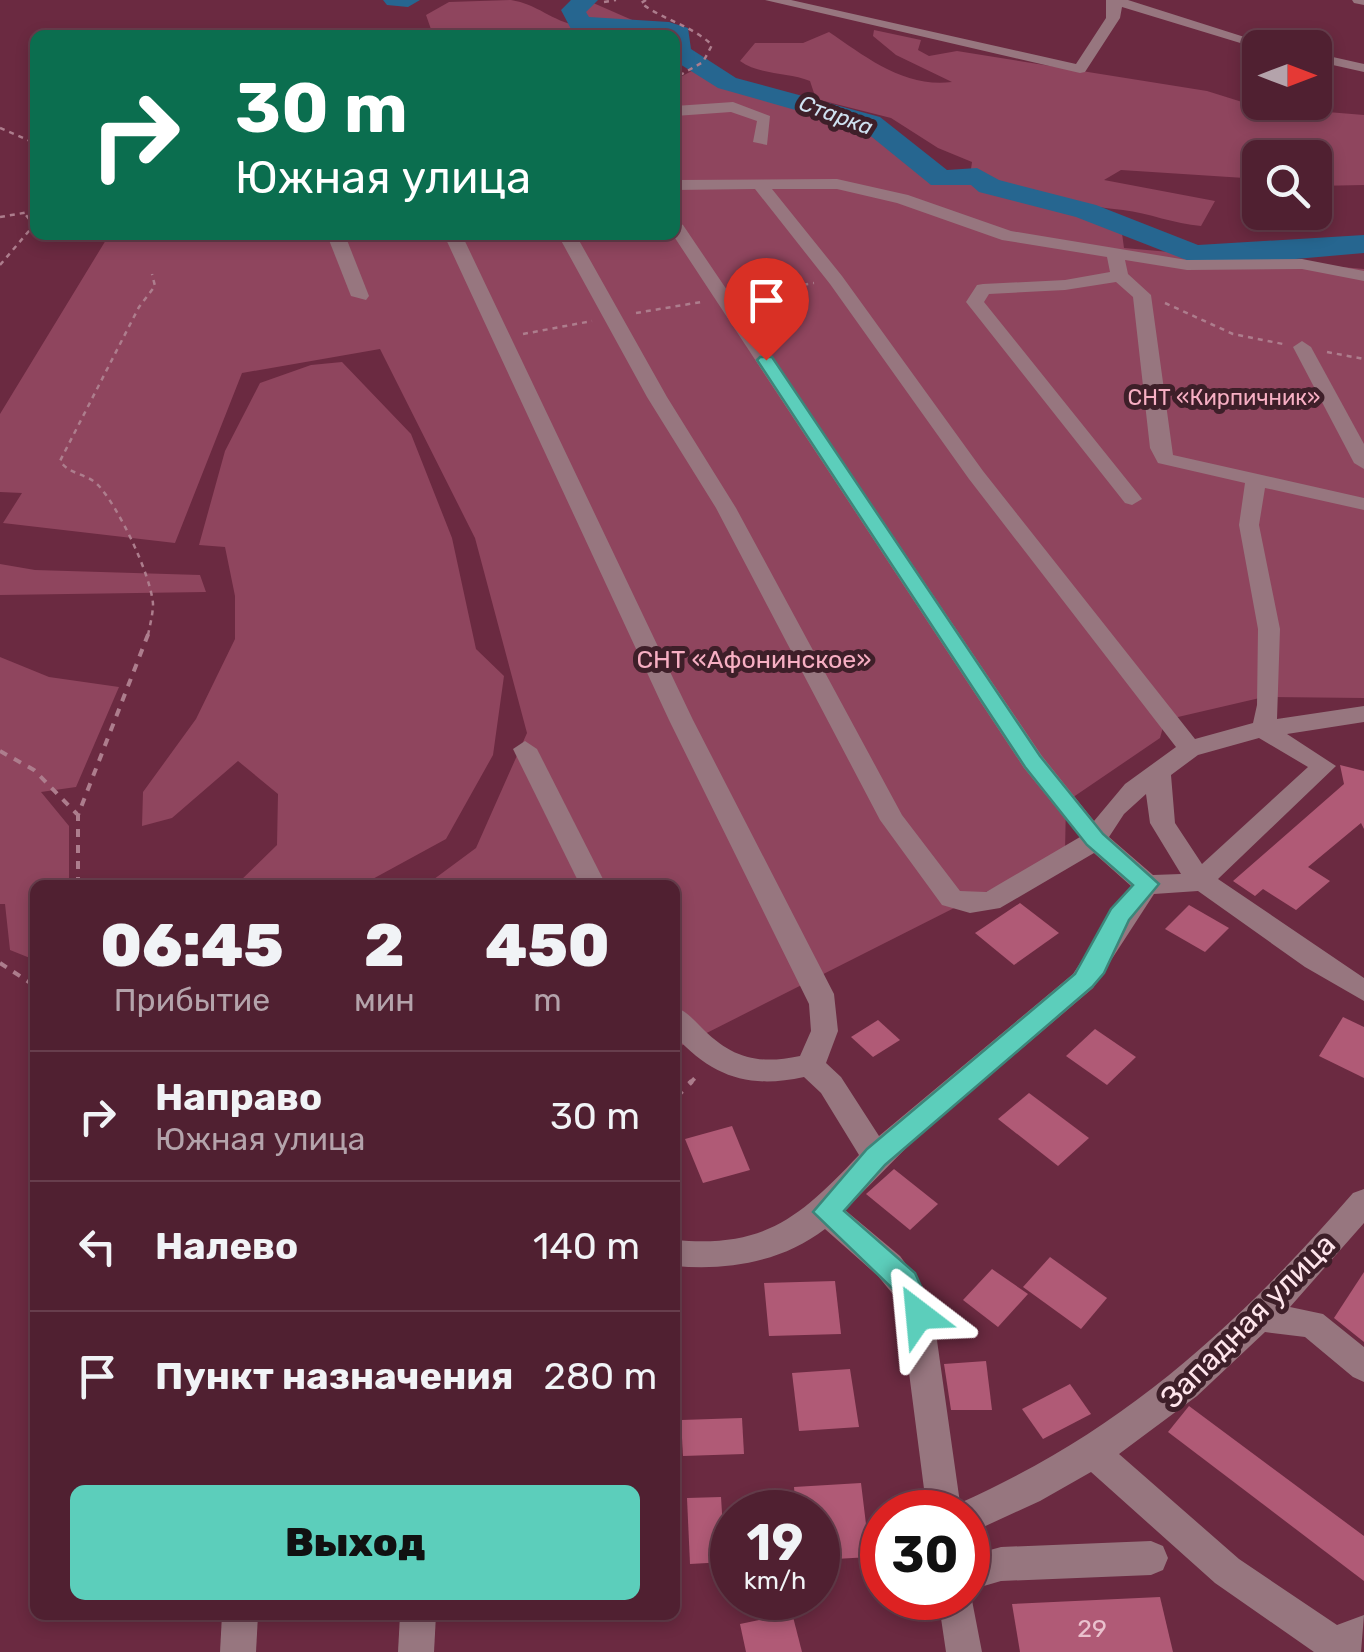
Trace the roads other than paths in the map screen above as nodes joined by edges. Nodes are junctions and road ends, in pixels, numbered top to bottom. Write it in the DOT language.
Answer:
graph roads {
  1 [pos="772,0"];
  2 [pos="1116,0"];
  3 [pos="1242,39"];
  4 [pos="1332,61"];
  5 [pos="1364,68"];
  6 [pos="680,111"];
  7 [pos="761,142"];
  8 [pos="759,184"];
  9 [pos="680,185"];
  10 [pos="680,232"];
  11 [pos="338,240"];
  12 [pos="456,240"];
  13 [pos="570,240"];
  14 [pos="1114,252"];
  15 [pos="1120,276"];
  16 [pos="1364,276"];
  17 [pos="360,296"];
  18 [pos="1302,348"];
  19 [pos="1364,463"];
  20 [pos="1256,481"];
  21 [pos="1132,499"];
  22 [pos="1364,504"];
  23 [pos="1364,714"];
  24 [pos="1263,730"];
  25 [pos="1190,749"];
  26 [pos="525,750"];
  27 [pos="1159,771"];
  28 [pos="1095,840"];
  29 [pos="591,880"];
  30 [pos="1198,882"];
  31 [pos="1148,884"];
  32 [pos="1364,991"];
  33 [pos="680,1023"];
  34 [pos="809,1065"];
  35 [pos="876,1157"];
  36 [pos="1364,1202"];
  37 [pos="826,1212"];
  38 [pos="680,1254"];
  39 [pos="1256,1317"];
  40 [pos="1364,1367"];
  41 [pos="1095,1454"];
  42 [pos="941,1490"];
  43 [pos="990,1506"];
  44 [pos="1151,1558"];
  45 [pos="990,1567"];
  46 [pos="240,1620"];
  47 [pos="418,1620"];
  48 [pos="959,1620"];
  49 [pos="1348,1643"];
  50 [pos="238,1652"];
  51 [pos="416,1652"];
  52 [pos="964,1652"];
  1 -- 2 [label="street"];
  2 -- 3 [label="street"];
  4 -- 5 [label="street"];
  6 -- 7 [label="street"];
  8 -- 9 [label="street"];
  8 -- 14 [label="street"];
  8 -- 25 [label="street"];
  10 -- 28 [label="street"];
  11 -- 17 [label="street"];
  12 -- 34 [label="street"];
  13 -- 28 [label="street"];
  14 -- 15 [label="street"];
  14 -- 16 [label="street"];
  15 -- 20 [label="street"];
  15 -- 21 [label="street"];
  18 -- 19 [label="street"];
  20 -- 22 [label="street"];
  20 -- 24 [label="street"];
  23 -- 24 [label="street"];
  24 -- 25 [label="street"];
  24 -- 30 [label="street"];
  25 -- 27 [label="street"];
  26 -- 29 [label="street"];
  27 -- 28 [label="street"];
  27 -- 30 [label="street"];
  28 -- 31 [label="street"];
  30 -- 31 [label="street"];
  30 -- 32 [label="street"];
  31 -- 35 [label="street"];
  33 -- 34 [label="street"];
  34 -- 35 [label="street"];
  35 -- 37 [label="street"];
  36 -- 39 [label="street, Западная улица"];
  37 -- 38 [label="street"];
  37 -- 42 [label="street"];
  39 -- 40 [label="street"];
  39 -- 41 [label="street, Западная улица"];
  41 -- 43 [label="street, Западная улица"];
  41 -- 49 [label="street"];
  44 -- 45 [label="street"];
  46 -- 50 [label="street"];
  47 -- 51 [label="street"];
  48 -- 52 [label="street"];
}
